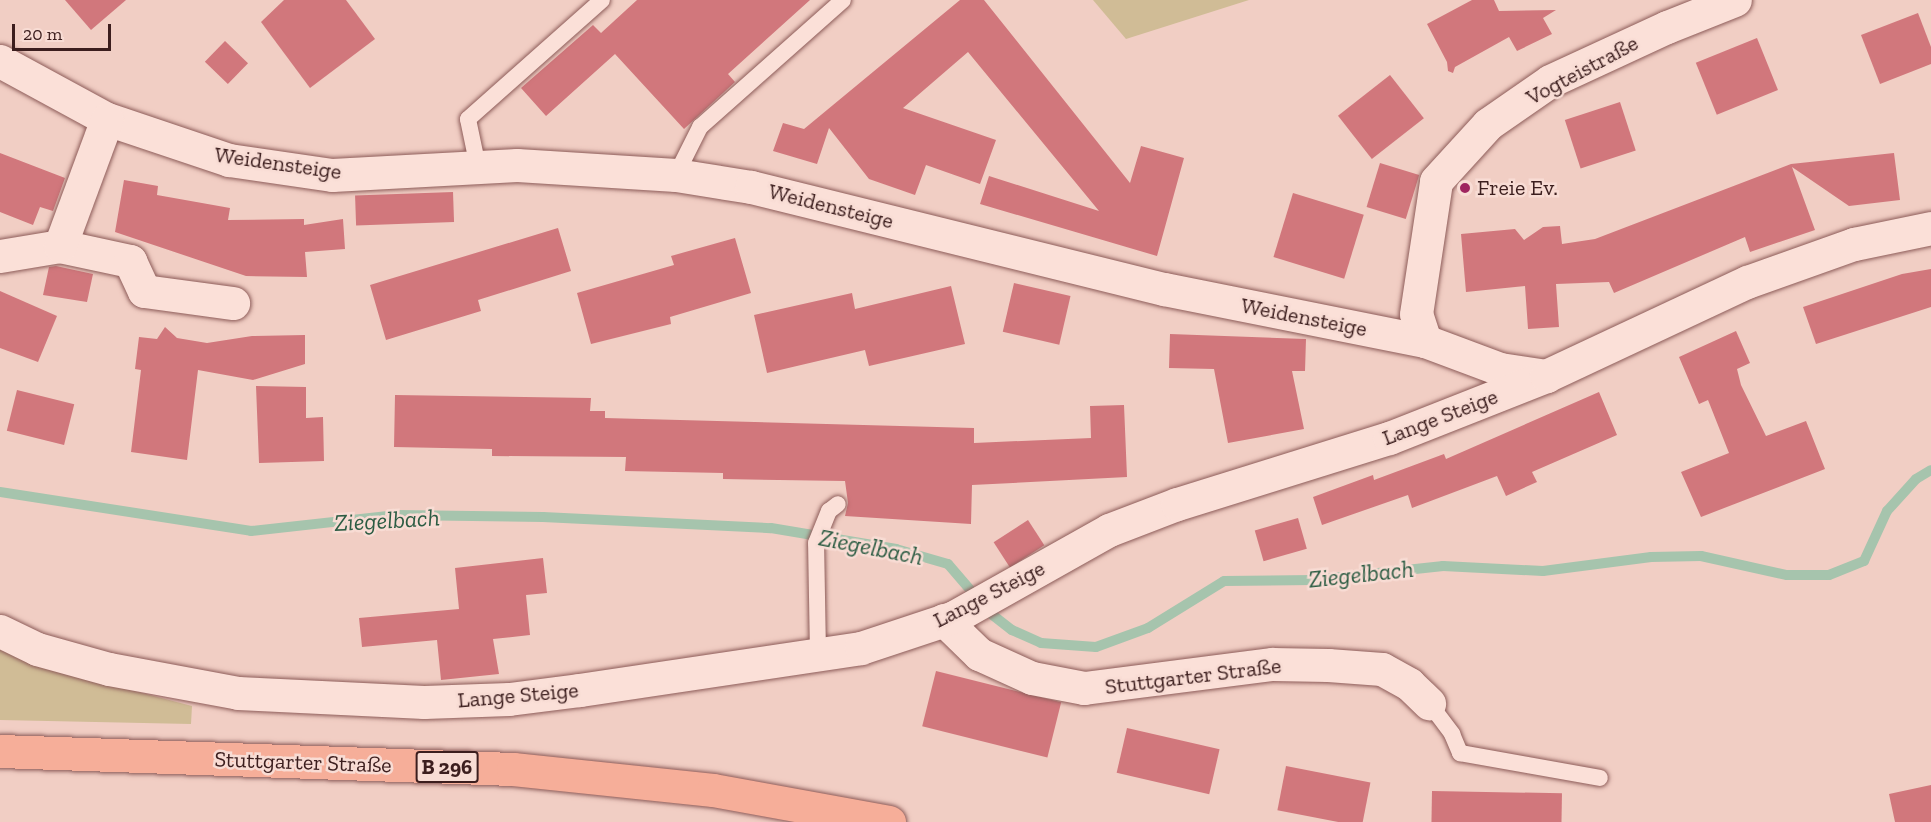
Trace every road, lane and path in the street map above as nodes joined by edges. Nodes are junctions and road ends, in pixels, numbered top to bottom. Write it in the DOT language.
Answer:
graph roads {
  1 [pos="602,0"];
  2 [pos="843,0"];
  3 [pos="1735,0"];
  4 [pos="0,61"];
  5 [pos="107,120"];
  6 [pos="478,167"];
  7 [pos="676,175"];
  8 [pos="1931,228"];
  9 [pos="60,246"];
  10 [pos="0,256"];
  11 [pos="233,303"];
  12 [pos="1425,341"];
  13 [pos="1546,376"];
  14 [pos="838,504"];
  15 [pos="949,619"];
  16 [pos="0,631"];
  17 [pos="818,654"];
  18 [pos="1429,703"];
  19 [pos="0,751"];
  20 [pos="1600,778"];
  21 [pos="889,822"];
  1 -- 6 [label="lane"];
  2 -- 7 [label="lane"];
  3 -- 12 [label="street, Vogteistraße"];
  4 -- 5 [label="street, Weidensteige"];
  5 -- 6 [label="street, Weidensteige"];
  5 -- 9 [label="street"];
  6 -- 7 [label="street, Weidensteige"];
  7 -- 12 [label="street, Weidensteige"];
  8 -- 13 [label="street, Lange Steige"];
  9 -- 10 [label="street"];
  9 -- 11 [label="street"];
  12 -- 13 [label="street, Weidensteige"];
  13 -- 15 [label="street, Lange Steige"];
  14 -- 17 [label="lane"];
  15 -- 17 [label="street, Lange Steige"];
  15 -- 18 [label="street, Stuttgarter Straße"];
  16 -- 17 [label="street, Lange Steige"];
  18 -- 20 [label="lane, Stuttgarter Straße"];
  19 -- 21 [label="main road, Stuttgarter Straße / B 296"];
}
